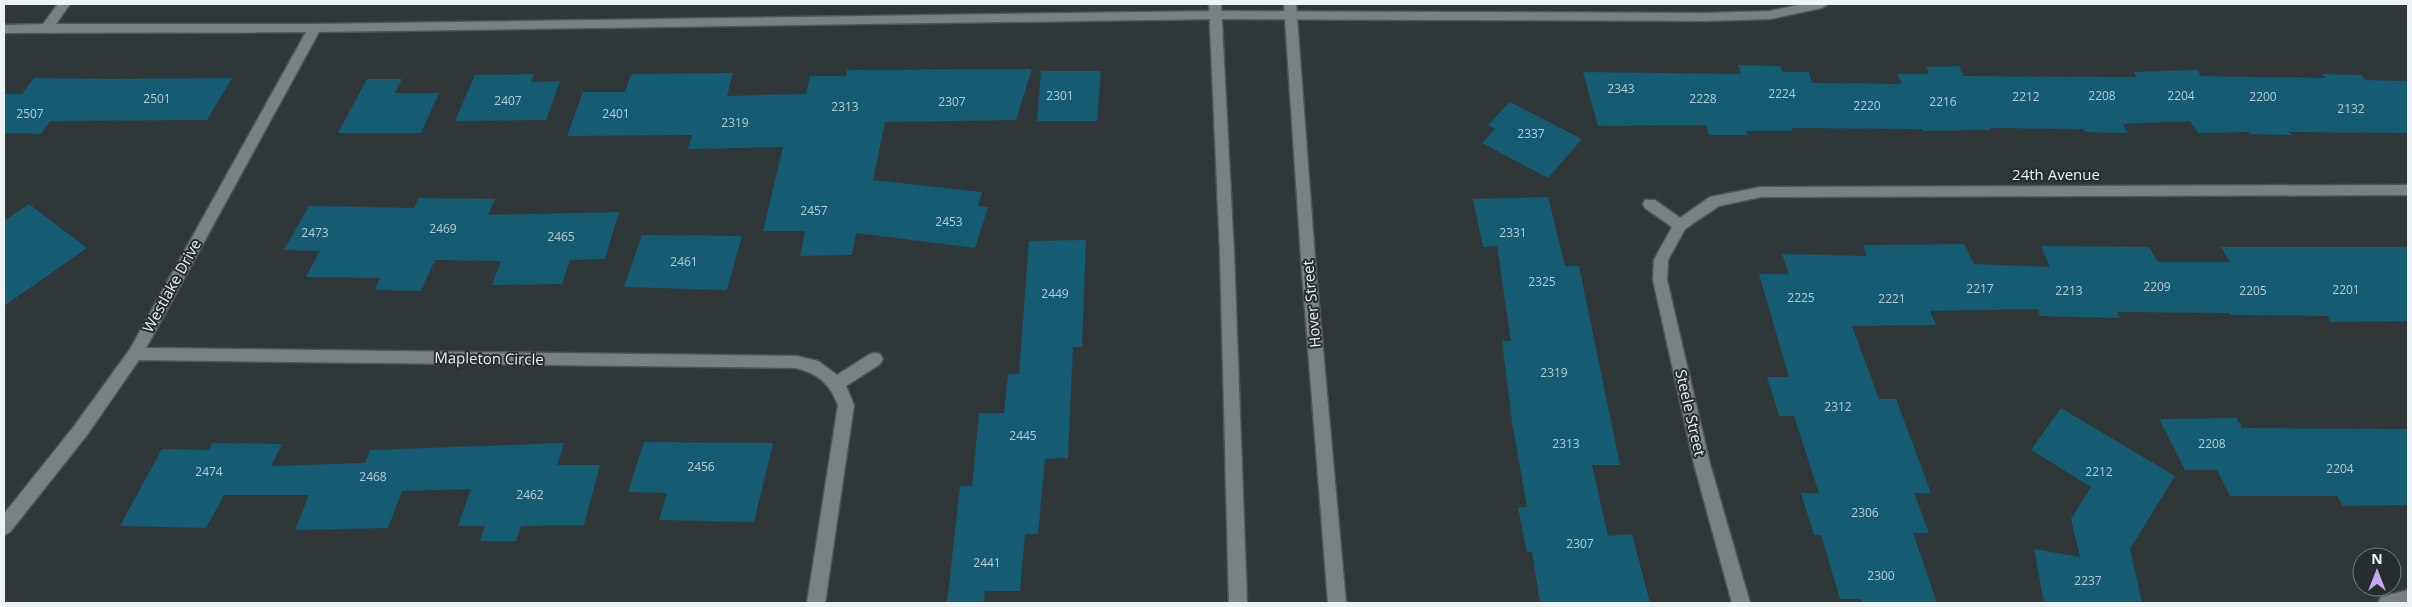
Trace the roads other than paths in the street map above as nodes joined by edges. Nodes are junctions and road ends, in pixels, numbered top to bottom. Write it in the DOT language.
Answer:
graph roads {
  1 [pos="64,4"];
  2 [pos="936,4"];
  3 [pos="1822,4"];
  4 [pos="1215,9"];
  5 [pos="1291,9"];
  6 [pos="934,18"];
  7 [pos="315,28"];
  8 [pos="4,29"];
  9 [pos="46,29"];
  10 [pos="2408,190"];
  11 [pos="1650,204"];
  12 [pos="1705,206"];
  13 [pos="1680,225"];
  14 [pos="135,354"];
  15 [pos="875,358"];
  16 [pos="837,382"];
  17 [pos="4,527"];
  18 [pos="2408,598"];
  19 [pos="816,603"];
  20 [pos="1238,603"];
  21 [pos="1337,603"];
  22 [pos="1740,603"];
  23 [pos="2387,603"];
  1 -- 9 [label="street"];
  2 -- 6 [label="street"];
  3 -- 5 [label="street"];
  4 -- 5 [label="street"];
  4 -- 6 [label="street"];
  4 -- 20 [label="street"];
  5 -- 21 [label="street, Hover Street"];
  6 -- 7 [label="street"];
  7 -- 9 [label="street"];
  7 -- 14 [label="street, Westlake Drive"];
  8 -- 9 [label="street"];
  10 -- 12 [label="street, 24th Avenue"];
  11 -- 13 [label="street"];
  12 -- 13 [label="street, Steele Street"];
  13 -- 22 [label="street, Steele Street"];
  14 -- 16 [label="street, Mapleton Circle"];
  14 -- 17 [label="street, Westlake Drive"];
  15 -- 16 [label="street"];
  16 -- 19 [label="street"];
  18 -- 23 [label="street"];
}
